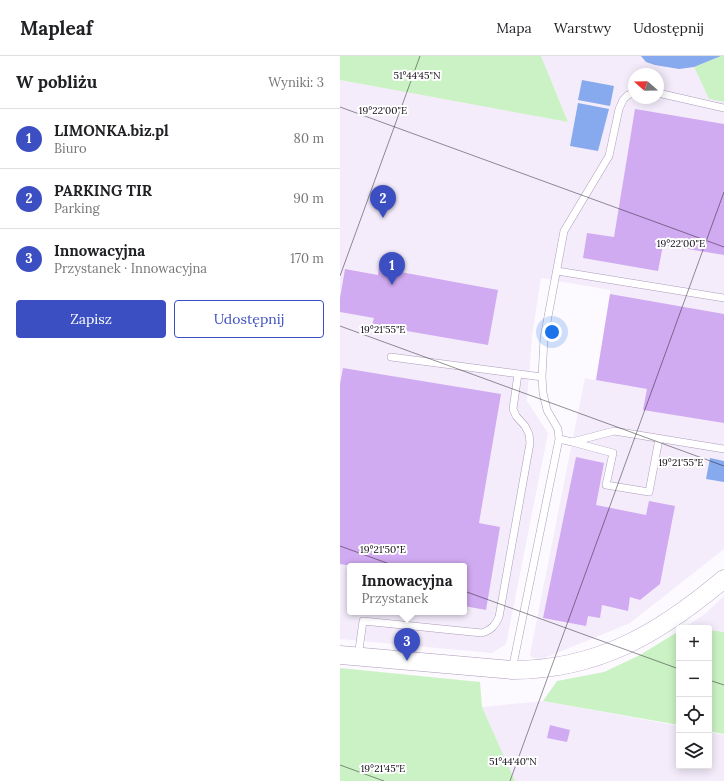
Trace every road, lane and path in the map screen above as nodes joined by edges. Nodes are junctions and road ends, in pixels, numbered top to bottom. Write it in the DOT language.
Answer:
graph roads {
  1 [pos="628,94"];
  2 [pos="664,95"];
  3 [pos="724,108"];
  4 [pos="557,271"];
  5 [pos="724,298"];
  6 [pos="391,357"];
  7 [pos="518,374"];
  8 [pos="542,377"];
  9 [pos="559,439"];
  10 [pos="659,439"];
  11 [pos="572,442"];
  12 [pos="724,449"];
  13 [pos="724,579"];
  14 [pos="340,655"];
  15 [pos="358,657"];
  16 [pos="512,670"];
  1 -- 4 [label="lane"];
  2 -- 3 [label="lane"];
  4 -- 5 [label="lane"];
  4 -- 8 [label="lane"];
  6 -- 7 [label="lane"];
  7 -- 8 [label="lane"];
  7 -- 15 [label="lane"];
  8 -- 9 [label="lane"];
  9 -- 11 [label="lane"];
  9 -- 16 [label="lane"];
  10 -- 11 [label="lane"];
  10 -- 11 [label="lane"];
  10 -- 12 [label="lane"];
  13 -- 16 [label="street"];
  14 -- 15 [label="street"];
  15 -- 16 [label="street"];
}
